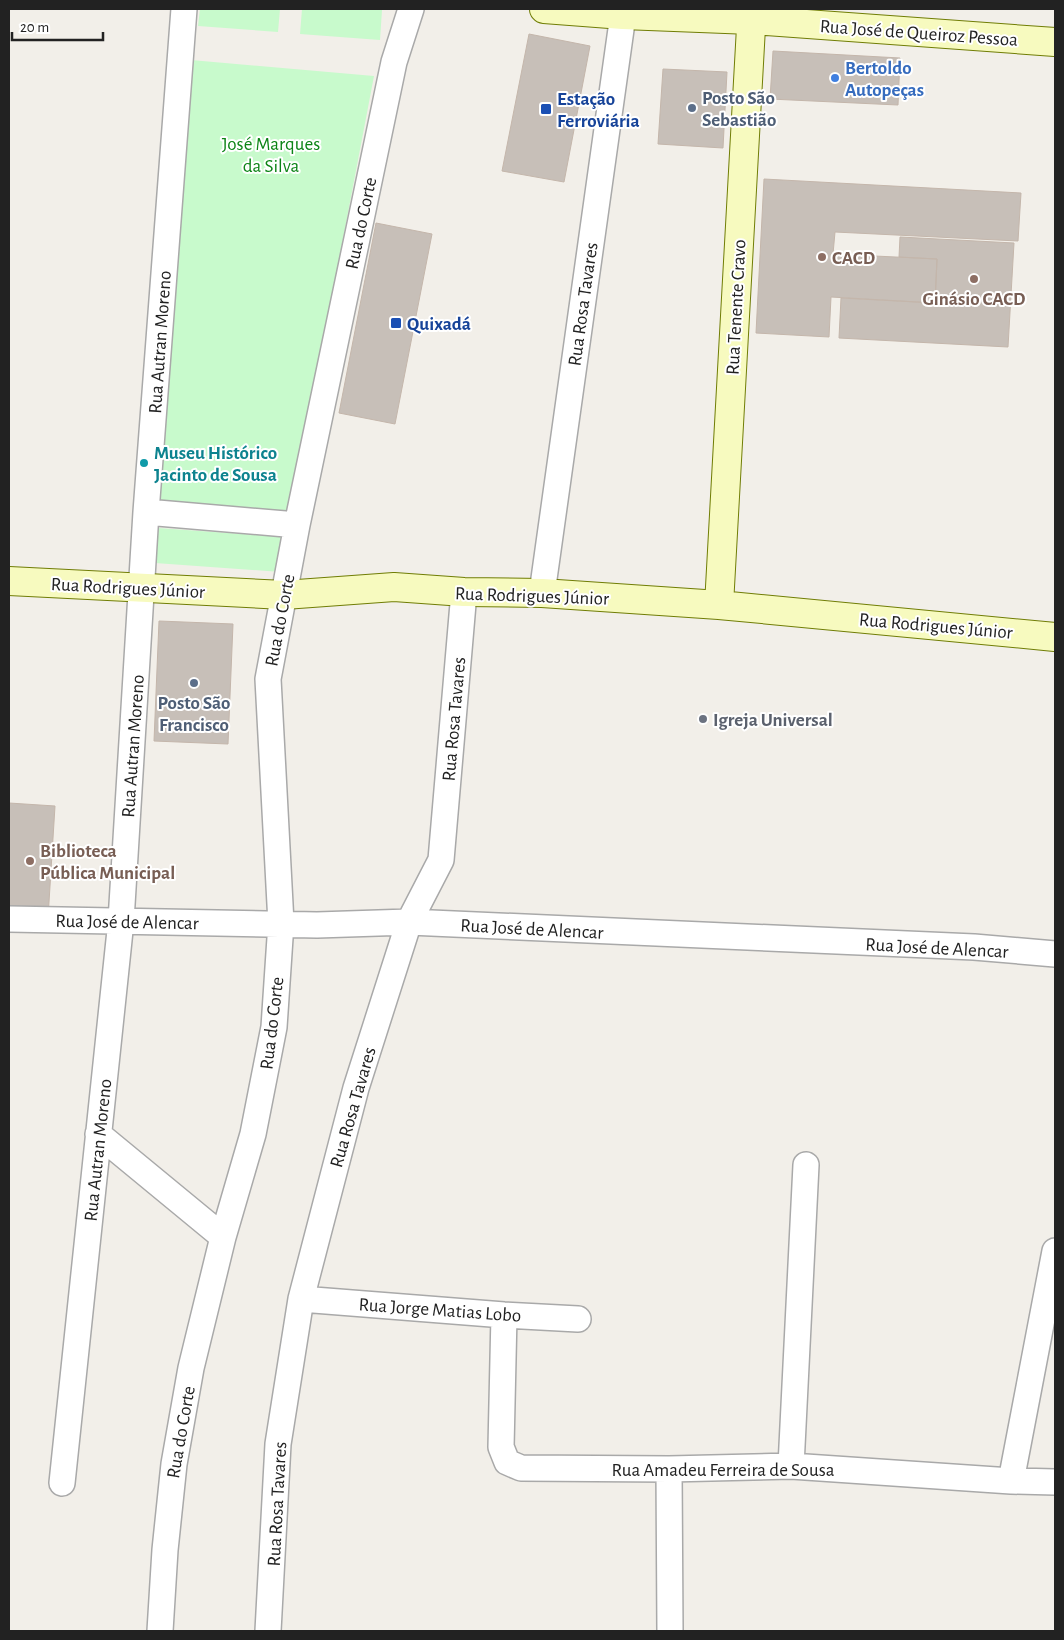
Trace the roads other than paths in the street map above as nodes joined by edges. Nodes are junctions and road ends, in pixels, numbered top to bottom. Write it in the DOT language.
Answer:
graph roads {
  1 [pos="184,9"];
  2 [pos="411,9"];
  3 [pos="544,9"];
  4 [pos="751,14"];
  5 [pos="623,15"];
  6 [pos="1055,42"];
  7 [pos="146,512"];
  8 [pos="297,525"];
  9 [pos="9,581"];
  10 [pos="142,588"];
  11 [pos="464,592"];
  12 [pos="542,593"];
  13 [pos="284,595"];
  14 [pos="719,605"];
  15 [pos="1055,637"];
  16 [pos="9,919"];
  17 [pos="121,921"];
  18 [pos="409,922"];
  19 [pos="281,923"];
  20 [pos="1055,954"];
  21 [pos="98,1134"];
  22 [pos="806,1165"];
  23 [pos="223,1237"];
  24 [pos="1055,1252"];
  25 [pos="301,1299"];
  26 [pos="504,1315"];
  27 [pos="578,1318"];
  28 [pos="791,1466"];
  29 [pos="668,1469"];
  30 [pos="1011,1480"];
  31 [pos="1055,1482"];
  32 [pos="62,1483"];
  33 [pos="160,1631"];
  34 [pos="268,1631"];
  35 [pos="670,1631"];
  1 -- 7 [label="street, Rua Autran Moreno"];
  2 -- 8 [label="street, Rua do Corte"];
  3 -- 5 [label="main road, Rua José de Queiroz Pessoa"];
  4 -- 5 [label="main road, Rua José de Queiroz Pessoa"];
  4 -- 6 [label="main road, Rua José de Queiroz Pessoa"];
  4 -- 14 [label="main road, Rua Tenente Cravo"];
  5 -- 12 [label="street, Rua Rosa Tavares"];
  7 -- 8 [label="street"];
  7 -- 10 [label="street, Rua Autran Moreno"];
  8 -- 13 [label="street, Rua do Corte"];
  9 -- 10 [label="main road, Rua Rodrigues Júnior"];
  10 -- 13 [label="main road, Rua Rodrigues Júnior"];
  10 -- 17 [label="street, Rua Autran Moreno"];
  11 -- 12 [label="main road, Rua Rodrigues Júnior"];
  11 -- 13 [label="main road, Rua Rodrigues Júnior"];
  11 -- 18 [label="street, Rua Rosa Tavares"];
  12 -- 14 [label="main road, Rua Rodrigues Júnior"];
  13 -- 19 [label="street, Rua do Corte"];
  14 -- 15 [label="main road, Rua Rodrigues Júnior"];
  16 -- 17 [label="street, Rua José de Alencar"];
  17 -- 19 [label="street, Rua José de Alencar"];
  17 -- 21 [label="street, Rua Autran Moreno"];
  18 -- 19 [label="street, Rua José de Alencar"];
  18 -- 20 [label="street, Rua José de Alencar"];
  18 -- 25 [label="street, Rua Rosa Tavares"];
  19 -- 23 [label="street, Rua do Corte"];
  21 -- 23 [label="street"];
  21 -- 32 [label="street, Rua Autran Moreno"];
  22 -- 28 [label="street"];
  23 -- 33 [label="street, Rua do Corte"];
  24 -- 30 [label="street"];
  25 -- 26 [label="street, Rua Jorge Matias Lobo"];
  25 -- 34 [label="street, Rua Rosa Tavares"];
  26 -- 27 [label="street, Rua Jorge Matias Lobo"];
  26 -- 29 [label="street, Rua Amadeu Ferreira de Sousa"];
  28 -- 29 [label="street, Rua Amadeu Ferreira de Sousa"];
  28 -- 30 [label="street, Rua Amadeu Ferreira de Sousa"];
  29 -- 35 [label="street"];
  30 -- 31 [label="street, Rua Amadeu Ferreira de Sousa"];
}
